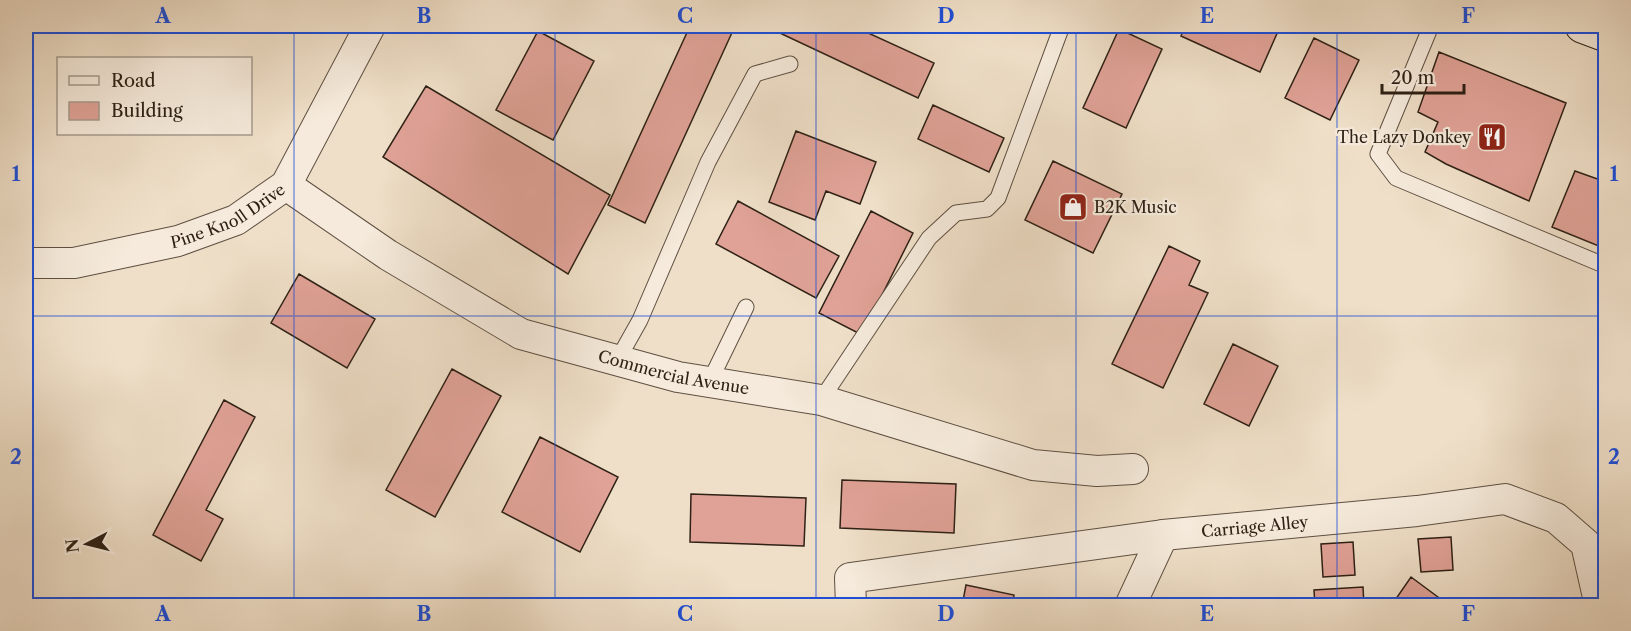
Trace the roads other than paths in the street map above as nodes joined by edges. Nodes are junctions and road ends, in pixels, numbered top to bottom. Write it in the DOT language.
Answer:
graph roads {
  1 [pos="370,26"];
  2 [pos="1062,26"];
  3 [pos="1431,26"];
  4 [pos="1582,26"];
  5 [pos="1605,35"];
  6 [pos="790,64"];
  7 [pos="286,186"];
  8 [pos="26,262"];
  9 [pos="1605,266"];
  10 [pos="746,307"];
  11 [pos="617,361"];
  12 [pos="709,382"];
  13 [pos="821,400"];
  14 [pos="1133,469"];
  15 [pos="1163,535"];
  16 [pos="850,592"];
  17 [pos="1130,606"];
  18 [pos="1600,606"];
  1 -- 7 [label="street, Pine Knoll Drive"];
  2 -- 13 [label="lane"];
  3 -- 9 [label="lane"];
  4 -- 5 [label="main road"];
  6 -- 11 [label="lane"];
  7 -- 8 [label="street, Pine Knoll Drive"];
  7 -- 11 [label="street, Commercial Avenue"];
  10 -- 12 [label="lane"];
  11 -- 12 [label="street, Commercial Avenue"];
  12 -- 13 [label="street, Commercial Avenue"];
  13 -- 14 [label="street, Commercial Avenue"];
  15 -- 16 [label="street, Carriage Alley"];
  15 -- 17 [label="street"];
  15 -- 18 [label="street, Carriage Alley"];
}
